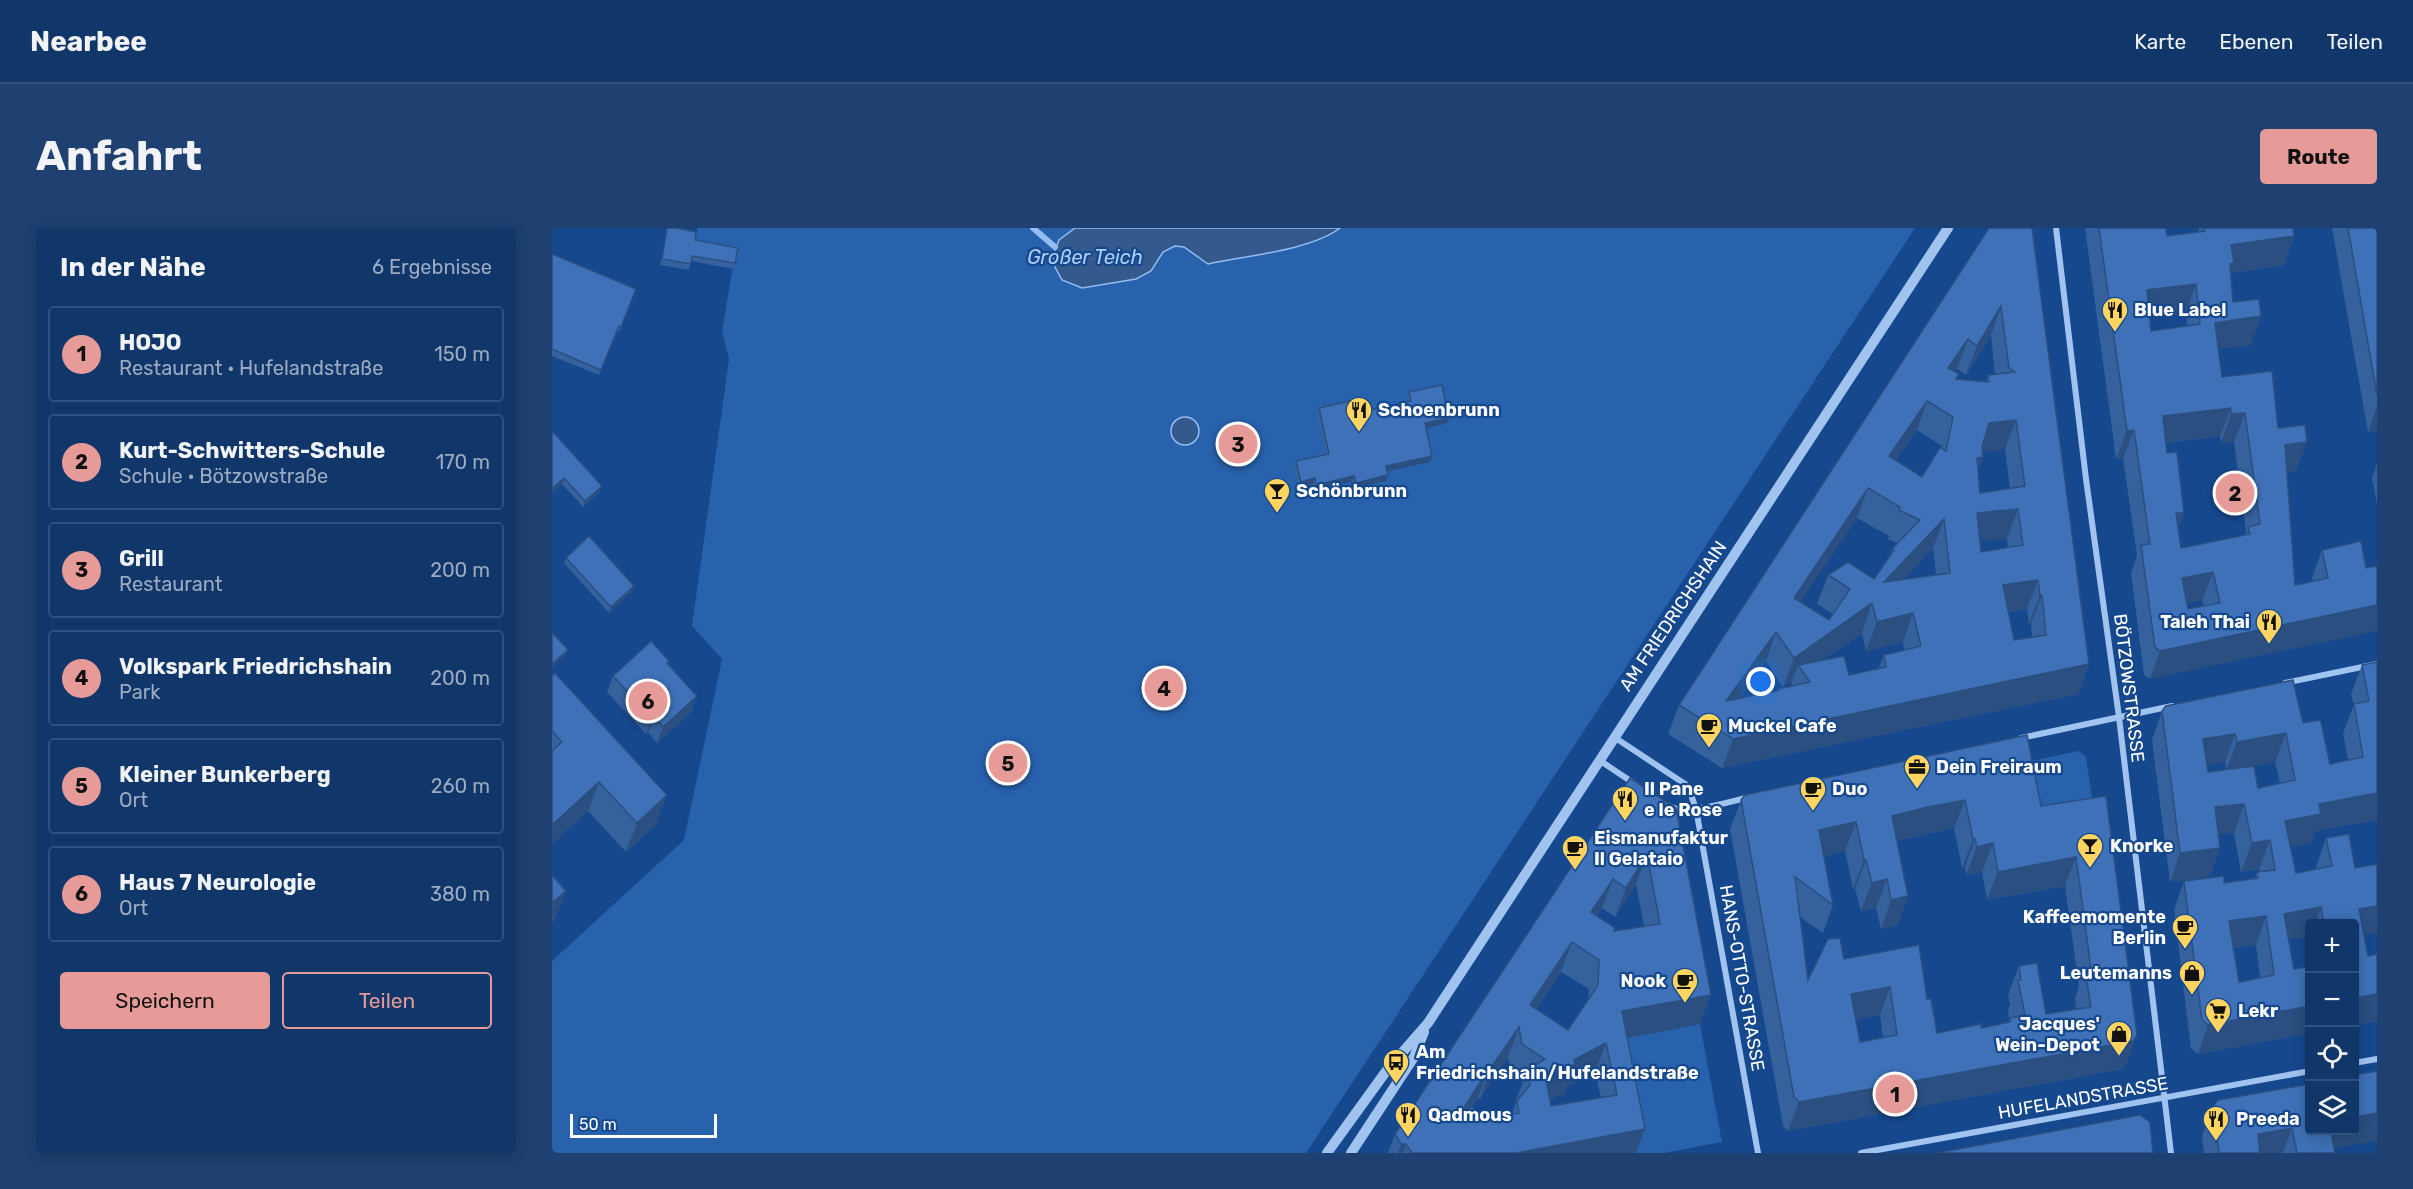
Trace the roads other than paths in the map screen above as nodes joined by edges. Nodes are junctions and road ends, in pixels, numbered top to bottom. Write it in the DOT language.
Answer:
graph roads {
  1 [pos="1948,228"];
  2 [pos="2056,228"];
  3 [pos="2377,664"];
  4 [pos="2272,685"];
  5 [pos="2180,704"];
  6 [pos="2119,717"];
  7 [pos="1613,737"];
  8 [pos="2016,739"];
  9 [pos="1599,759"];
  10 [pos="1646,791"];
  11 [pos="1755,796"];
  12 [pos="1664,803"];
  13 [pos="1696,808"];
  14 [pos="1428,1023"];
  15 [pos="2377,1059"];
  16 [pos="2359,1062"];
  17 [pos="2305,1072"];
  18 [pos="2163,1098"];
  19 [pos="1327,1153"];
  20 [pos="1351,1153"];
  21 [pos="1758,1153"];
  22 [pos="1861,1153"];
  23 [pos="2171,1153"];
  1 -- 7 [label="street, AM FRIEDRICHSHAIN"];
  2 -- 6 [label="street, BÖTZOWSTRASSE"];
  3 -- 4 [label="street"];
  5 -- 6 [label="street"];
  6 -- 8 [label="street"];
  6 -- 18 [label="street, BÖTZOWSTRASSE"];
  7 -- 9 [label="street, AM FRIEDRICHSHAIN"];
  7 -- 13 [label="street, HANS-OTTO-STRASSE"];
  9 -- 10 [label="street"];
  9 -- 14 [label="street, AM FRIEDRICHSHAIN"];
  11 -- 13 [label="street"];
  12 -- 13 [label="street"];
  13 -- 21 [label="street, HANS-OTTO-STRASSE"];
  14 -- 19 [label="street, AM FRIEDRICHSHAIN"];
  14 -- 20 [label="street, AM FRIEDRICHSHAIN"];
  15 -- 16 [label="street"];
  17 -- 18 [label="street, HUFELANDSTRASSE"];
  18 -- 22 [label="street, HUFELANDSTRASSE"];
  18 -- 23 [label="street, BÖTZOWSTRASSE"];
}
